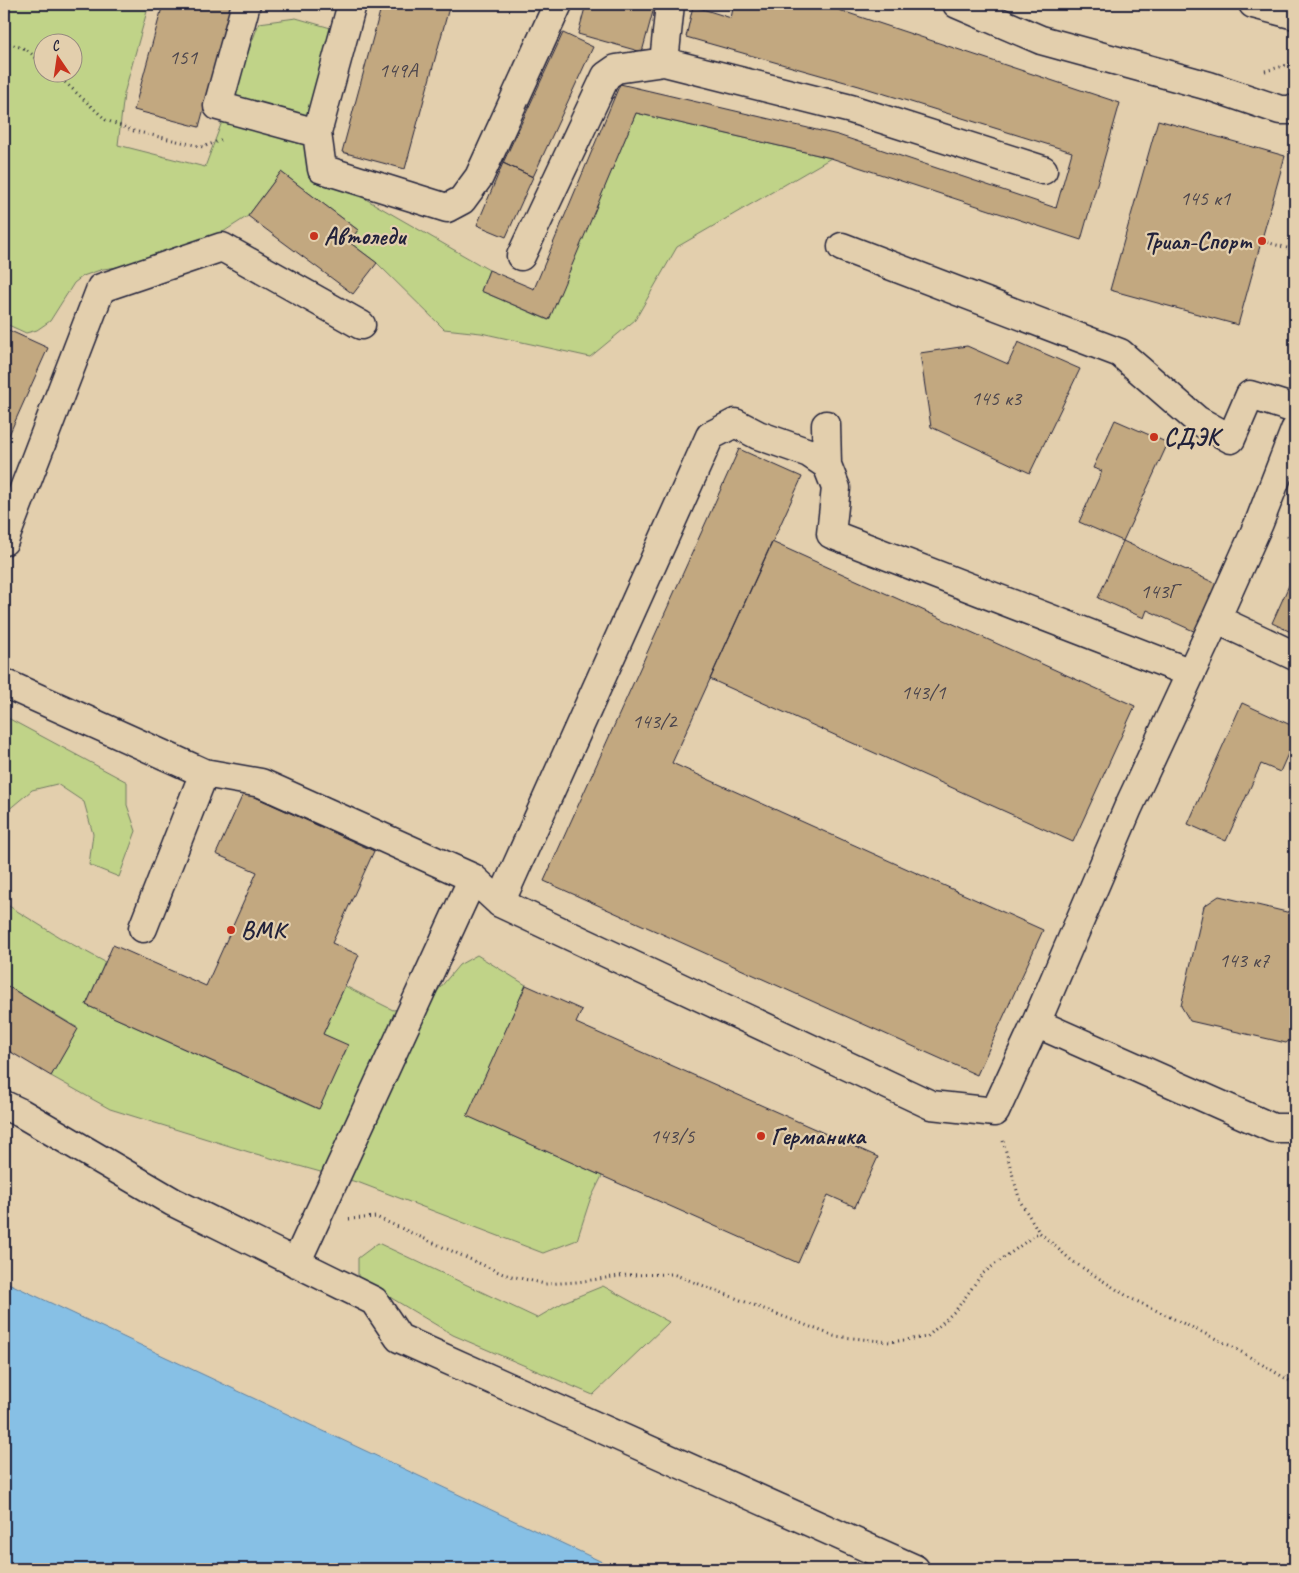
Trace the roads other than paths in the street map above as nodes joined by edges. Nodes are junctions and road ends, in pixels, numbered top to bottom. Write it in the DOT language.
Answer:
graph roads {
  1 [pos="246,4"];
  2 [pos="352,4"];
  3 [pos="558,4"];
  4 [pos="670,4"];
  5 [pos="956,4"];
  6 [pos="1253,4"];
  7 [pos="1295,15"];
  8 [pos="664,62"];
  9 [pos="1295,110"];
  10 [pos="317,133"];
  11 [pos="1043,170"];
  12 [pos="842,247"];
  13 [pos="521,256"];
  14 [pos="361,325"];
  15 [pos="1295,409"];
  16 [pos="826,425"];
  17 [pos="1295,430"];
  18 [pos="827,465"];
  19 [pos="4,541"];
  20 [pos="1216,619"];
  21 [pos="1295,656"];
  22 [pos="1191,673"];
  23 [pos="4,682"];
  24 [pos="204,773"];
  25 [pos="473,878"];
  26 [pos="500,903"];
  27 [pos="143,928"];
  28 [pos="1036,1023"];
  29 [pos="4,1105"];
  30 [pos="1295,1128"];
  31 [pos="296,1262"];
  32 [pos="915,1569"];
  1 -- 10 [label="lane"];
  2 -- 10 [label="lane"];
  3 -- 10 [label="lane"];
  4 -- 8 [label="lane"];
  5 -- 9 [label="lane"];
  6 -- 7 [label="lane"];
  8 -- 11 [label="lane"];
  8 -- 13 [label="lane"];
  12 -- 15 [label="lane"];
  14 -- 19 [label="lane"];
  16 -- 18 [label="lane"];
  17 -- 20 [label="lane"];
  18 -- 22 [label="lane"];
  18 -- 26 [label="lane"];
  20 -- 21 [label="lane"];
  20 -- 22 [label="lane"];
  22 -- 28 [label="lane"];
  23 -- 24 [label="lane"];
  24 -- 25 [label="lane"];
  24 -- 27 [label="lane"];
  25 -- 26 [label="lane"];
  25 -- 31 [label="lane"];
  26 -- 28 [label="lane"];
  28 -- 30 [label="lane"];
  29 -- 31 [label="lane"];
  31 -- 32 [label="lane"];
}
